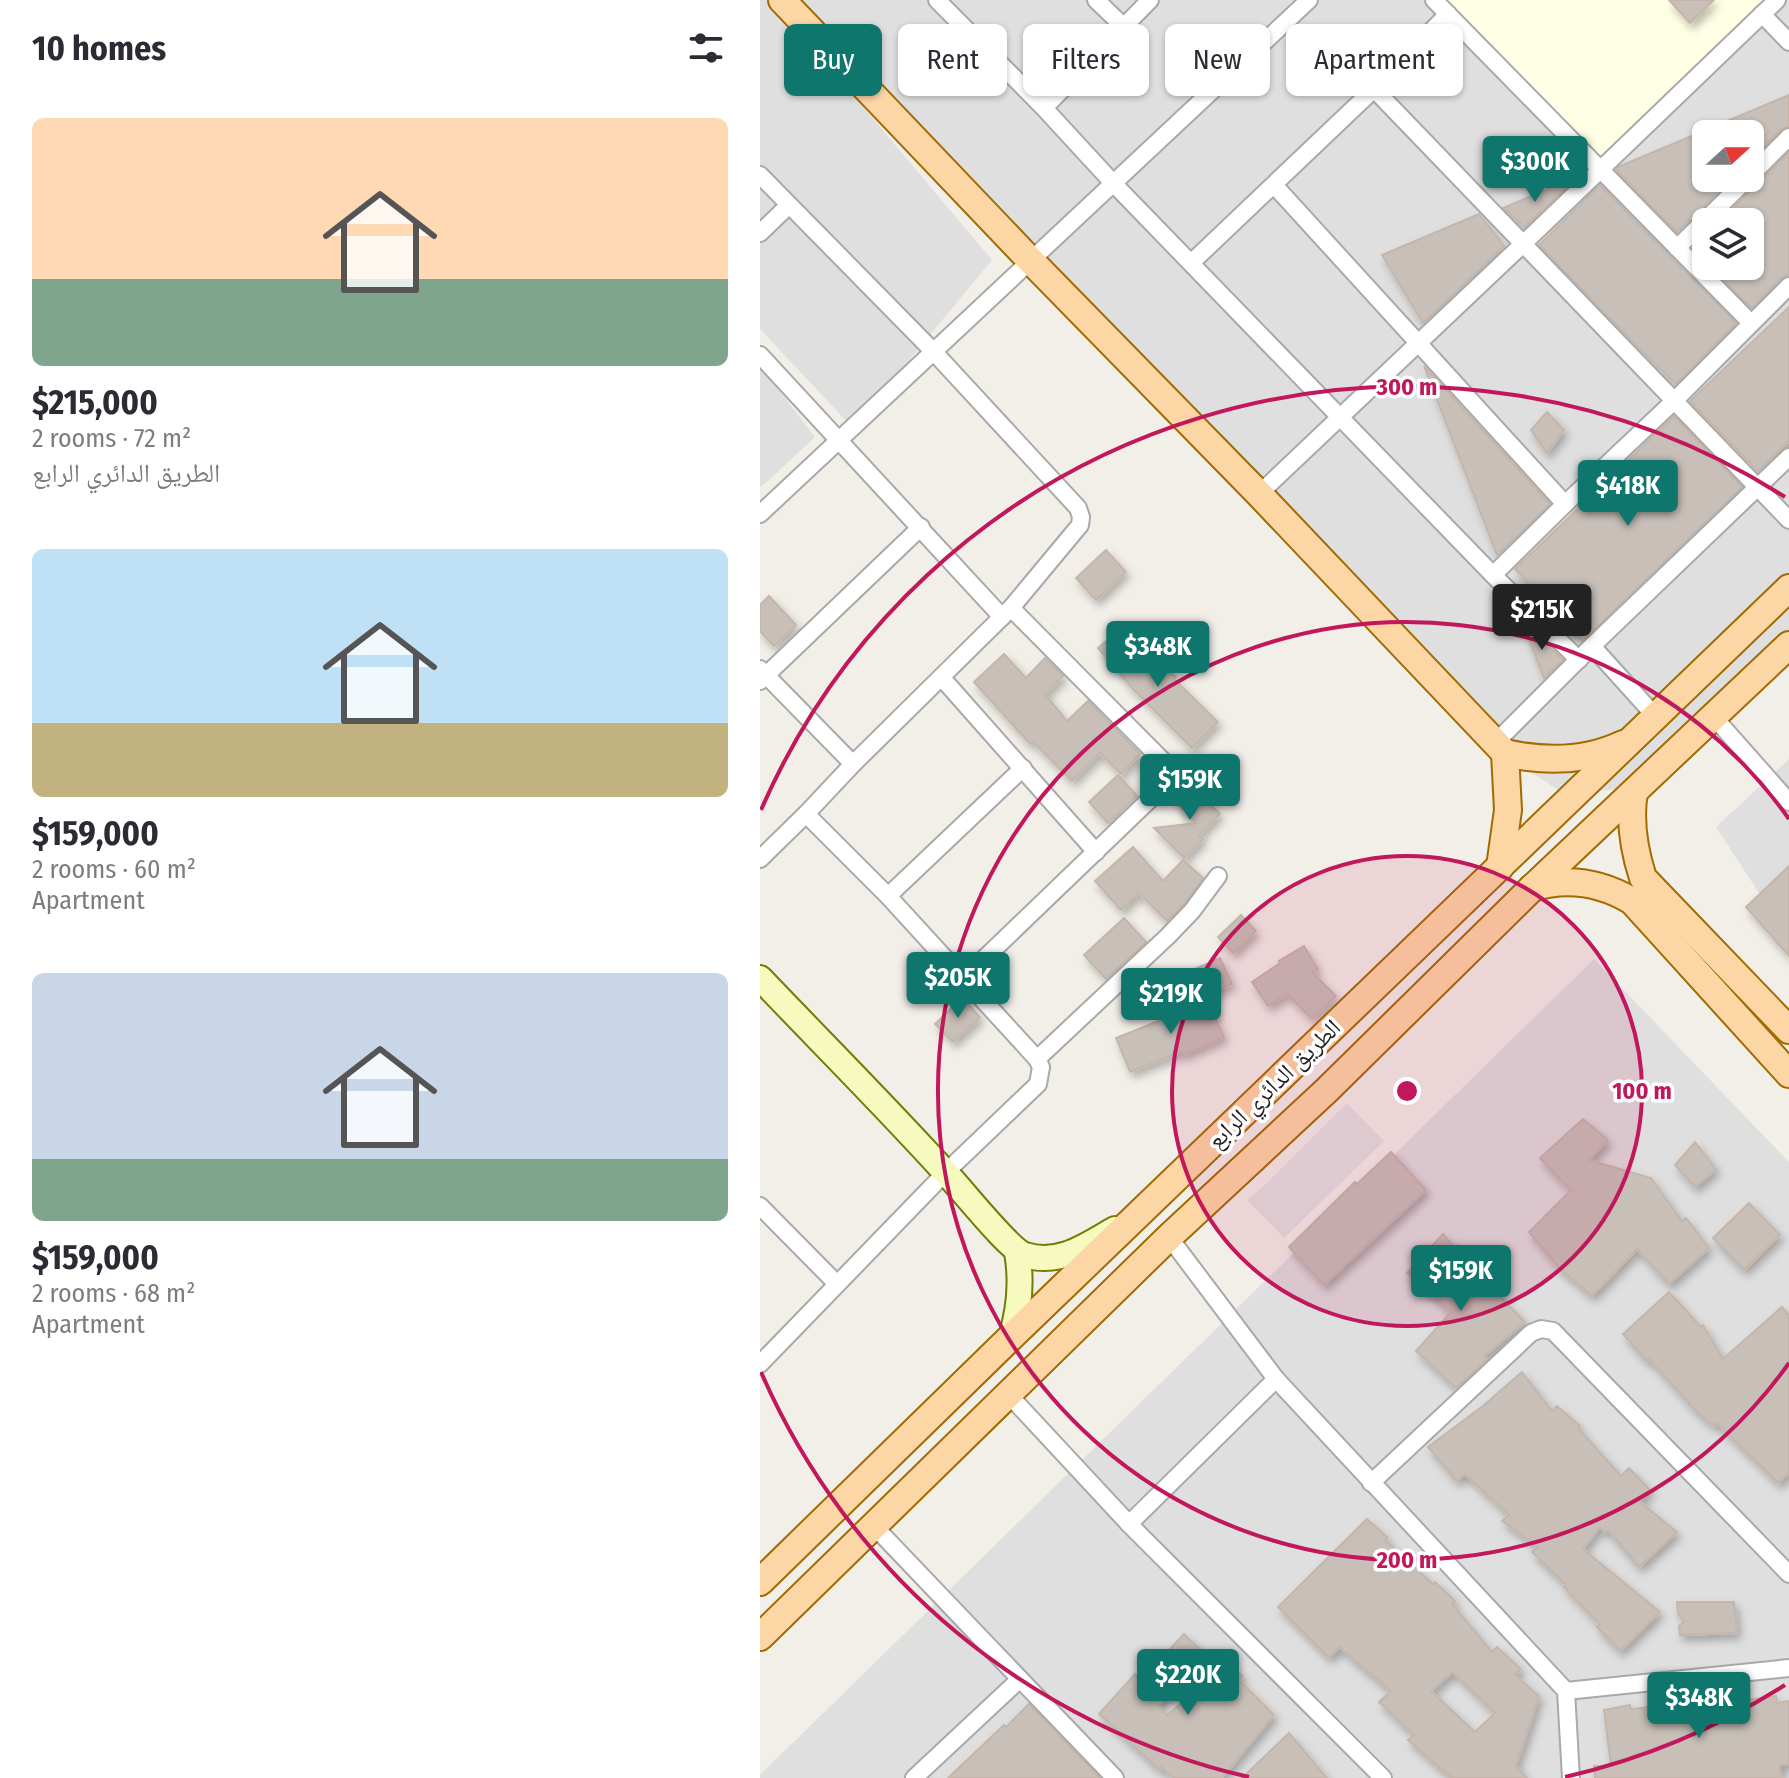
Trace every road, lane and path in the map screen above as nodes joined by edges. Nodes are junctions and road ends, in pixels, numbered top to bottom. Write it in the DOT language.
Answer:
graph roads {
  1 [pos="782,0"];
  2 [pos="937,0"];
  3 [pos="1096,0"];
  4 [pos="1150,0"];
  5 [pos="1309,0"];
  6 [pos="1434,0"];
  7 [pos="1777,0"];
  8 [pos="1448,14"];
  9 [pos="1762,14"];
  10 [pos="1121,24"];
  11 [pos="1125,24"];
  12 [pos="1438,24"];
  13 [pos="1789,42"];
  14 [pos="1056,96"];
  15 [pos="1367,96"];
  16 [pos="1381,96"];
  17 [pos="1044,108"];
  18 [pos="1789,137"];
  19 [pos="1764,162"];
  20 [pos="1599,169"];
  21 [pos="760,175"];
  22 [pos="1113,183"];
  23 [pos="1274,185"];
  24 [pos="1734,192"];
  25 [pos="789,205"];
  26 [pos="760,233"];
  27 [pos="1524,243"];
  28 [pos="1677,248"];
  29 [pos="1030,260"];
  30 [pos="1191,263"];
  31 [pos="1789,286"];
  32 [pos="1751,323"];
  33 [pos="1418,342"];
  34 [pos="933,351"];
  35 [pos="760,355"];
  36 [pos="1674,401"];
  37 [pos="1340,417"];
  38 [pos="840,441"];
  39 [pos="1789,457"];
  40 [pos="1758,486"];
  41 [pos="1259,494"];
  42 [pos="1565,504"];
  43 [pos="760,514"];
  44 [pos="1789,520"];
  45 [pos="921,527"];
  46 [pos="1493,575"];
  47 [pos="1789,588"];
  48 [pos="1007,612"];
  49 [pos="1789,645"];
  50 [pos="1592,646"];
  51 [pos="1579,660"];
  52 [pos="762,675"];
  53 [pos="942,678"];
  54 [pos="1713,716"];
  55 [pos="1656,717"];
  56 [pos="1635,738"];
  57 [pos="1501,748"];
  58 [pos="853,764"];
  59 [pos="1023,768"];
  60 [pos="1634,792"];
  61 [pos="1789,802"];
  62 [pos="806,814"];
  63 [pos="1096,852"];
  64 [pos="762,853"];
  65 [pos="1500,867"];
  66 [pos="1218,876"];
  67 [pos="1532,888"];
  68 [pos="888,896"];
  69 [pos="760,978"];
  70 [pos="964,978"];
  71 [pos="1789,1030"];
  72 [pos="1037,1059"];
  73 [pos="1789,1074"];
  74 [pos="946,1172"];
  75 [pos="760,1206"];
  76 [pos="1134,1218"];
  77 [pos="1169,1237"];
  78 [pos="1017,1252"];
  79 [pos="837,1284"];
  80 [pos="1011,1337"];
  81 [pos="992,1355"];
  82 [pos="760,1364"];
  83 [pos="1276,1379"];
  84 [pos="1015,1389"];
  85 [pos="928,1418"];
  86 [pos="955,1447"];
  87 [pos="1371,1483"];
  88 [pos="1129,1524"];
  89 [pos="873,1525"];
  90 [pos="1789,1574"];
  91 [pos="760,1582"];
  92 [pos="760,1637"];
  93 [pos="1789,1668"];
  94 [pos="1020,1679"];
  95 [pos="1566,1691"];
  96 [pos="914,1778"];
  97 [pos="1115,1778"];
  98 [pos="1383,1778"];
  99 [pos="1571,1778"];
  1 -- 29 [label="main road"];
  2 -- 17 [label="street"];
  3 -- 10 [label="street"];
  4 -- 11 [label="street"];
  5 -- 22 [label="street"];
  6 -- 8 [label="street"];
  7 -- 9 [label="street"];
  8 -- 12 [label="street"];
  8 -- 20 [label="street"];
  9 -- 13 [label="street"];
  9 -- 20 [label="street"];
  14 -- 17 [label="street"];
  15 -- 23 [label="street"];
  16 -- 27 [label="street"];
  17 -- 22 [label="street"];
  18 -- 19 [label="street"];
  20 -- 27 [label="street"];
  20 -- 28 [label="street"];
  21 -- 25 [label="street"];
  22 -- 29 [label="street"];
  22 -- 30 [label="street"];
  23 -- 30 [label="street"];
  23 -- 33 [label="street"];
  24 -- 28 [label="street"];
  25 -- 26 [label="street"];
  25 -- 34 [label="street"];
  27 -- 33 [label="street"];
  27 -- 36 [label="street"];
  28 -- 32 [label="street"];
  29 -- 34 [label="street"];
  29 -- 41 [label="main road"];
  30 -- 37 [label="street"];
  31 -- 32 [label="street"];
  32 -- 36 [label="street"];
  33 -- 37 [label="street"];
  33 -- 42 [label="street"];
  34 -- 38 [label="street"];
  34 -- 48 [label="street"];
  35 -- 38 [label="street"];
  36 -- 40 [label="street"];
  36 -- 42 [label="street"];
  37 -- 41 [label="street"];
  37 -- 46 [label="street"];
  38 -- 43 [label="street"];
  38 -- 45 [label="street"];
  39 -- 40 [label="street"];
  40 -- 44 [label="street"];
  40 -- 50 [label="street"];
  41 -- 57 [label="main road"];
  42 -- 46 [label="street"];
  45 -- 48 [label="street"];
  45 -- 52 [label="street"];
  46 -- 51 [label="street"];
  47 -- 55 [label="main road, الطريق الدائري الرابع"];
  48 -- 53 [label="street"];
  48 -- 63 [label="street"];
  49 -- 54 [label="main road, الطريق الدائري الرابع"];
  50 -- 51 [label="street"];
  50 -- 55 [label="street"];
  51 -- 57 [label="street"];
  52 -- 58 [label="street"];
  53 -- 58 [label="street"];
  53 -- 59 [label="street"];
  54 -- 60 [label="main road, الطريق الدائري الرابع"];
  54 -- 61 [label="street"];
  55 -- 56 [label="main road, الطريق الدائري الرابع"];
  56 -- 57 [label="main road"];
  56 -- 65 [label="main road, الطريق الدائري الرابع"];
  57 -- 65 [label="main road"];
  58 -- 62 [label="street"];
  59 -- 63 [label="street"];
  59 -- 68 [label="street"];
  60 -- 67 [label="main road, الطريق الدائري الرابع"];
  60 -- 71 [label="main road"];
  62 -- 64 [label="street"];
  62 -- 68 [label="street"];
  63 -- 70 [label="street"];
  65 -- 76 [label="main road, الطريق الدائري الرابع"];
  66 -- 72 [label="street"];
  67 -- 73 [label="main road"];
  67 -- 77 [label="main road, الطريق الدائري الرابع"];
  68 -- 70 [label="street"];
  69 -- 74 [label="street"];
  70 -- 72 [label="street"];
  72 -- 74 [label="street"];
  74 -- 78 [label="street"];
  74 -- 79 [label="street"];
  75 -- 79 [label="street"];
  76 -- 78 [label="street"];
  76 -- 80 [label="main road, الطريق الدائري الرابع"];
  77 -- 83 [label="street"];
  77 -- 84 [label="main road, الطريق الدائري الرابع"];
  78 -- 80 [label="street"];
  79 -- 82 [label="street"];
  80 -- 81 [label="main road, الطريق الدائري الرابع"];
  81 -- 84 [label="main road"];
  81 -- 85 [label="main road, الطريق الدائري الرابع"];
  83 -- 87 [label="street"];
  83 -- 88 [label="street"];
  84 -- 86 [label="main road, الطريق الدائري الرابع"];
  84 -- 88 [label="street"];
  85 -- 86 [label="main road"];
  85 -- 91 [label="main road, الطريق الدائري الرابع"];
  86 -- 89 [label="main road, الطريق الدائري الرابع"];
  87 -- 90 [label="street"];
  87 -- 95 [label="street"];
  88 -- 98 [label="street"];
  89 -- 92 [label="main road, الطريق الدائري الرابع"];
  89 -- 94 [label="street"];
  93 -- 95 [label="street"];
  94 -- 96 [label="street"];
  94 -- 97 [label="street"];
  95 -- 99 [label="street"];
}
